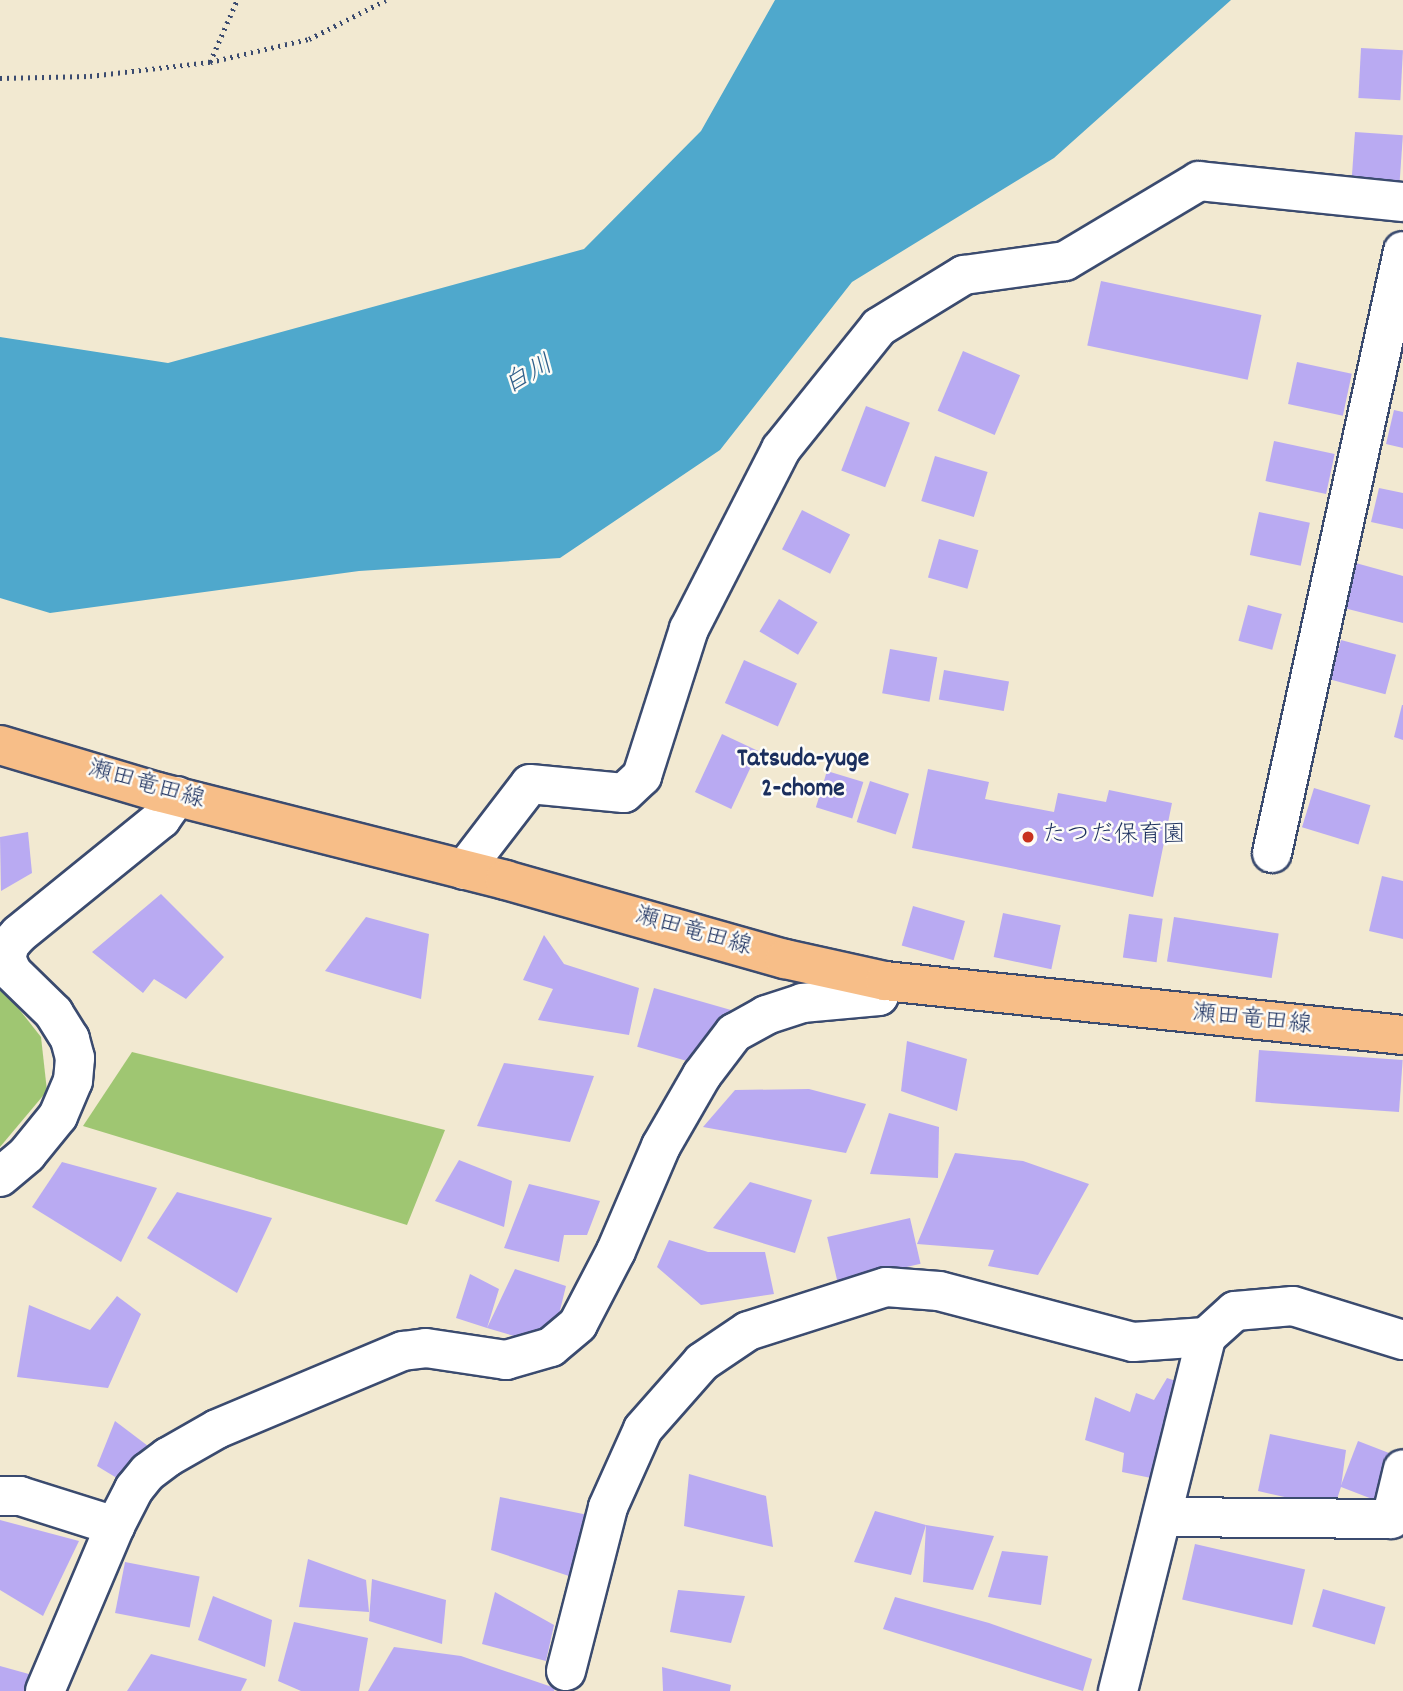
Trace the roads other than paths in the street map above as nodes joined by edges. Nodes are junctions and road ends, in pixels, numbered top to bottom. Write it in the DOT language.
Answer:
graph roads {
  1 [pos="1403,202"];
  2 [pos="1403,251"];
  3 [pos="0,745"];
  4 [pos="177,796"];
  5 [pos="1272,853"];
  6 [pos="464,870"];
  7 [pos="885,981"];
  8 [pos="1403,1035"];
  9 [pos="0,1177"];
  10 [pos="1206,1337"];
  11 [pos="1403,1340"];
  12 [pos="1403,1469"];
  13 [pos="0,1496"];
  14 [pos="1164,1517"];
  15 [pos="115,1526"];
  16 [pos="566,1671"];
  17 [pos="46,1691"];
  18 [pos="1118,1691"];
  1 -- 6 [label="street"];
  2 -- 5 [label="street"];
  3 -- 4 [label="main road, 瀬田竜田線"];
  4 -- 6 [label="main road, 瀬田竜田線"];
  4 -- 9 [label="street"];
  6 -- 7 [label="main road, 瀬田竜田線"];
  7 -- 8 [label="main road, 瀬田竜田線"];
  7 -- 15 [label="street"];
  10 -- 11 [label="street"];
  10 -- 14 [label="street"];
  10 -- 16 [label="street"];
  12 -- 14 [label="street"];
  13 -- 15 [label="street"];
  14 -- 18 [label="street"];
  15 -- 17 [label="street"];
}
